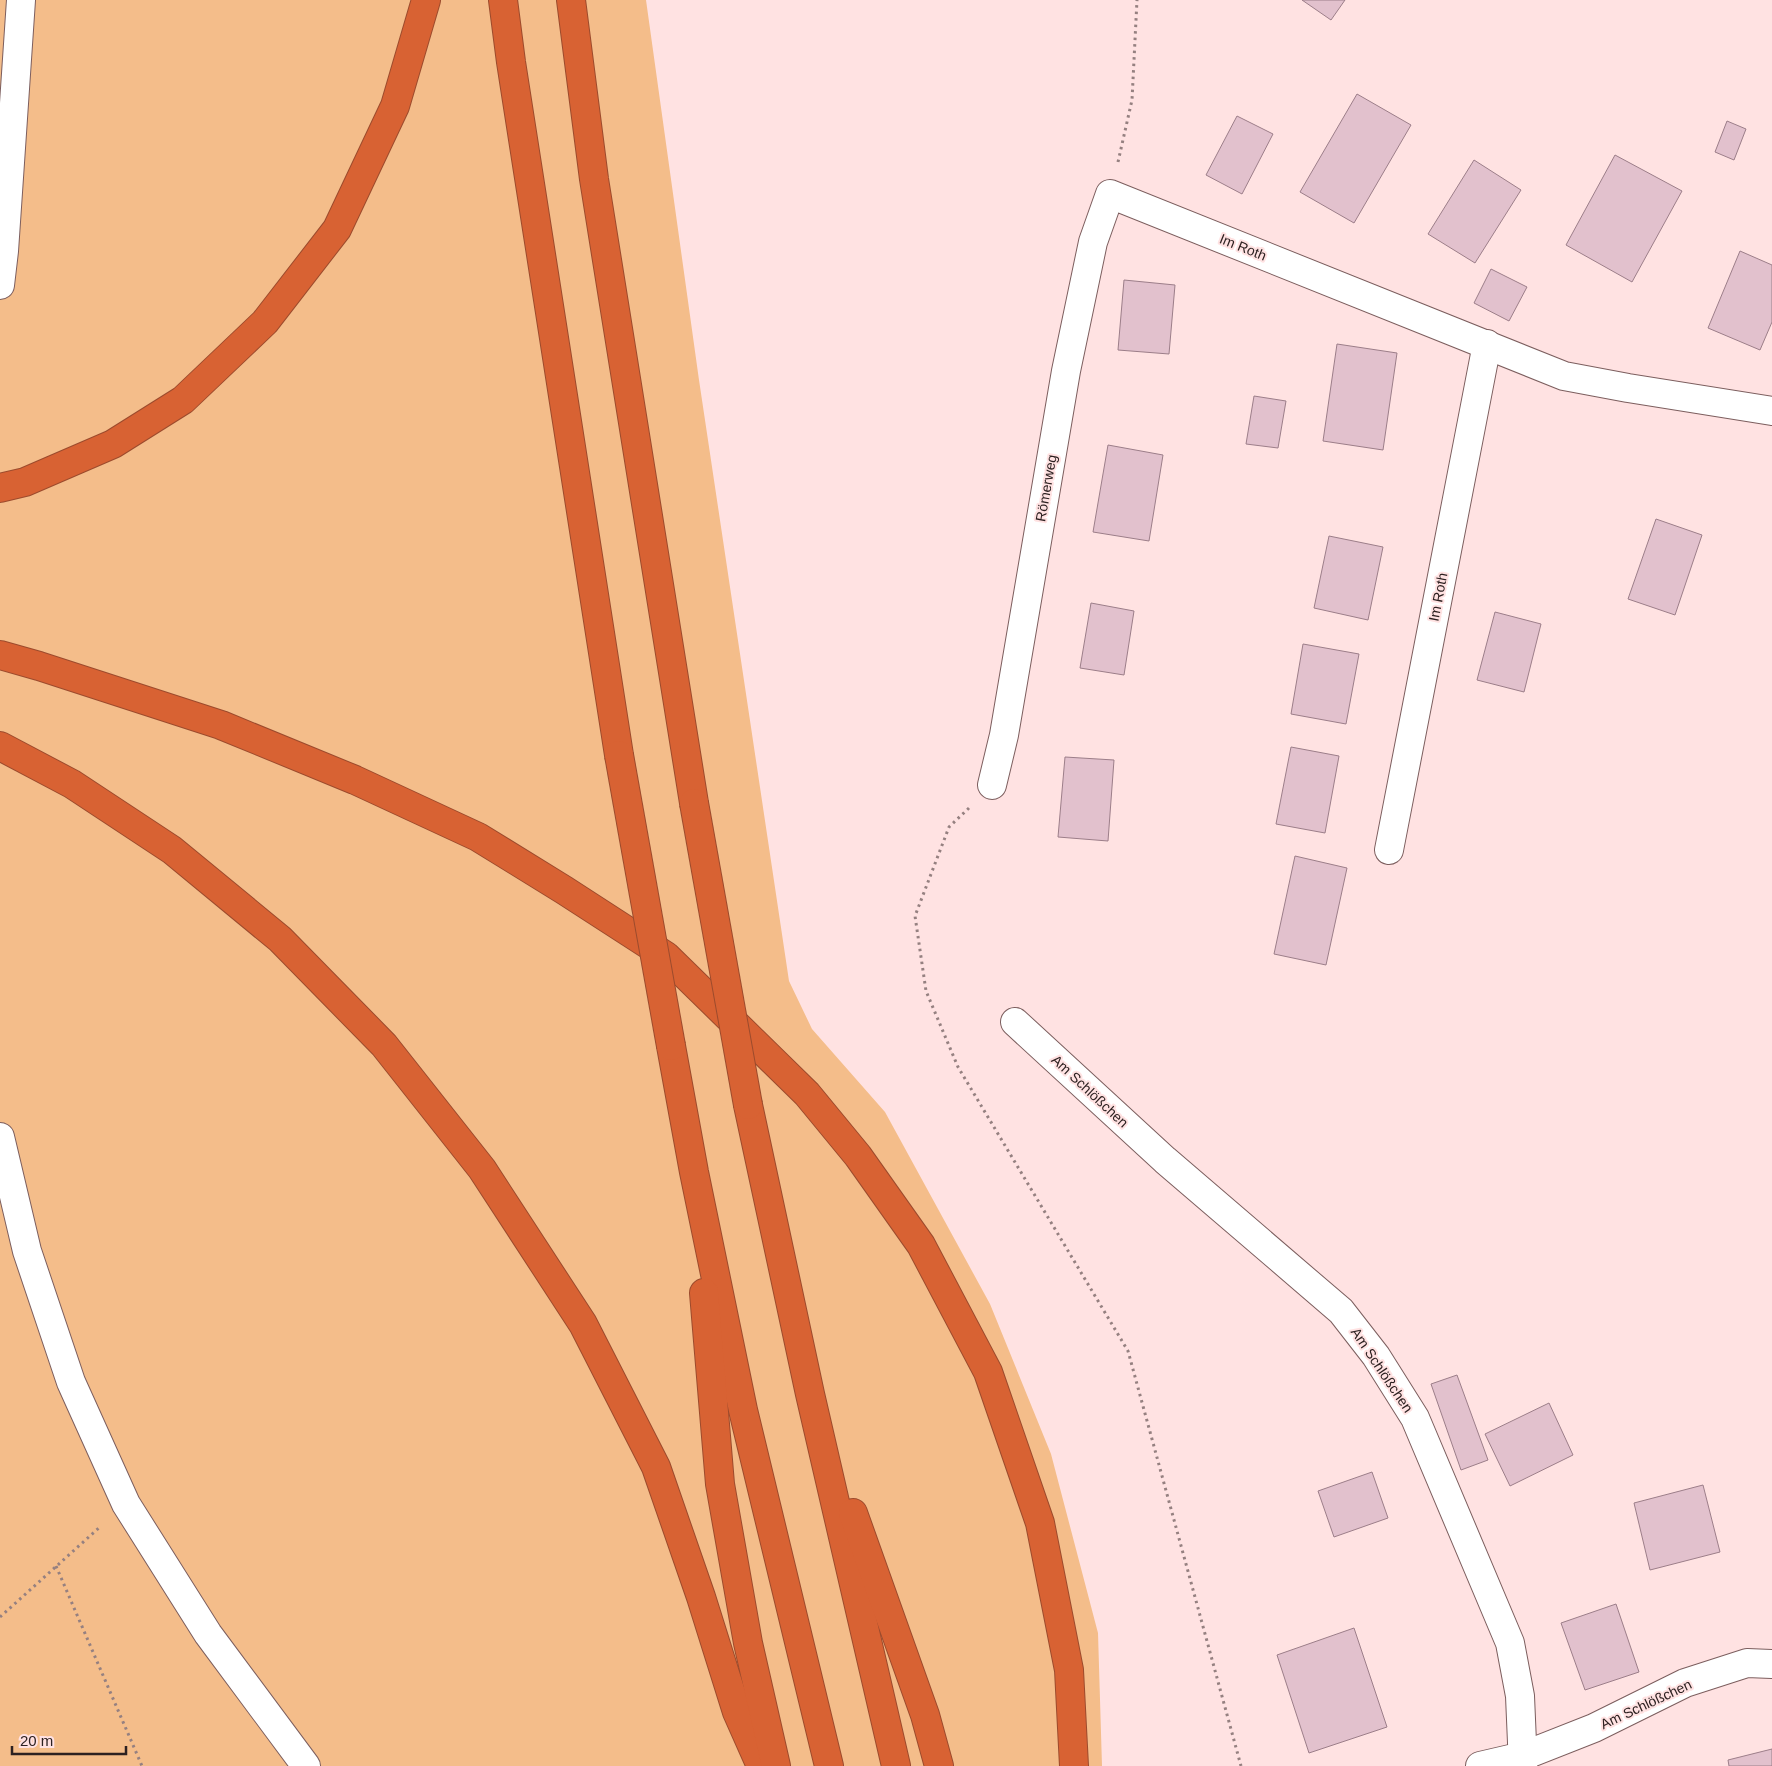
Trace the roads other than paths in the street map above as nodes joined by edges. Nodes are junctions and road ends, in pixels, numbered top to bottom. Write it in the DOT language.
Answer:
graph roads {
  1 [pos="21,0"];
  2 [pos="426,0"];
  3 [pos="503,0"];
  4 [pos="571,0"];
  5 [pos="1110,194"];
  6 [pos="0,285"];
  7 [pos="1487,344"];
  8 [pos="1772,411"];
  9 [pos="0,488"];
  10 [pos="0,655"];
  11 [pos="0,746"];
  12 [pos="992,785"];
  13 [pos="1390,850"];
  14 [pos="1015,1022"];
  15 [pos="0,1137"];
  16 [pos="694,1172"];
  17 [pos="810,1394"];
  18 [pos="1772,1664"];
  19 [pos="1523,1761"];
  20 [pos="306,1766"];
  21 [pos="761,1766"];
  22 [pos="776,1766"];
  23 [pos="829,1766"];
  24 [pos="896,1766"];
  25 [pos="939,1766"];
  26 [pos="1074,1766"];
  27 [pos="1480,1766"];
  1 -- 6 [label="street"];
  2 -- 9 [label="highway"];
  3 -- 16 [label="highway, bridge"];
  4 -- 17 [label="highway, bridge"];
  5 -- 7 [label="street, Im Roth"];
  5 -- 12 [label="street, Römerweg"];
  7 -- 8 [label="street, Im Roth"];
  7 -- 13 [label="street, Im Roth"];
  10 -- 26 [label="highway"];
  11 -- 21 [label="highway"];
  14 -- 19 [label="street, Am Schlößchen"];
  15 -- 20 [label="street"];
  16 -- 22 [label="highway"];
  16 -- 23 [label="highway"];
  17 -- 24 [label="highway"];
  17 -- 25 [label="highway"];
  18 -- 19 [label="street, Am Schlößchen"];
  19 -- 27 [label="street, Am Schlößchen"];
}
